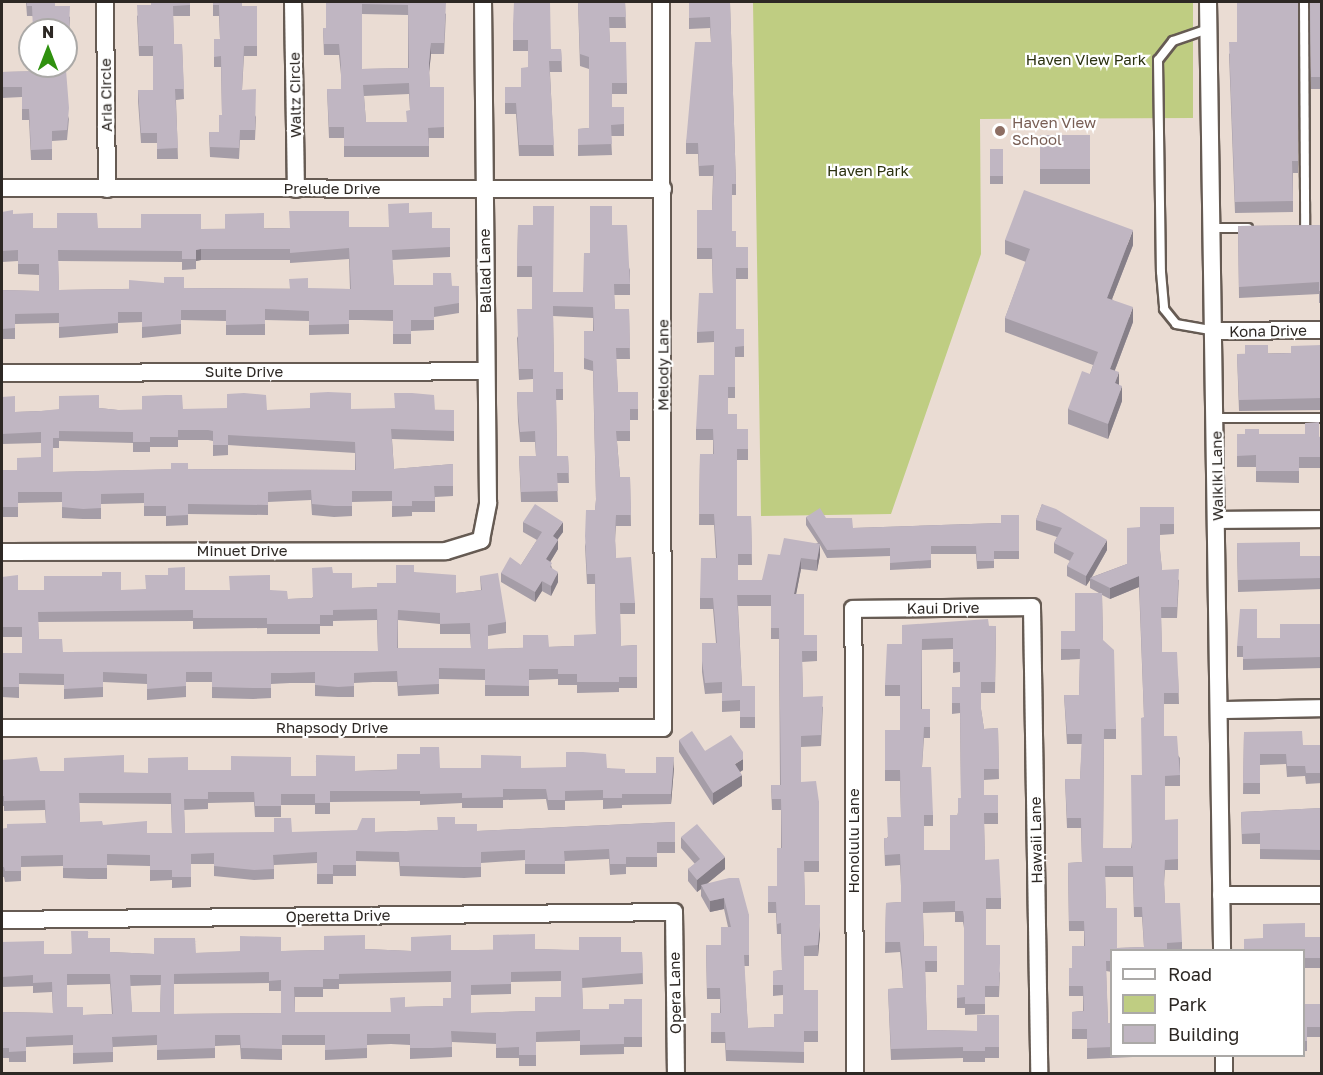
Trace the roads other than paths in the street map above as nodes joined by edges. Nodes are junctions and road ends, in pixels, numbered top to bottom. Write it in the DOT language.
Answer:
graph roads {
  1 [pos="105,2"];
  2 [pos="293,2"];
  3 [pos="483,2"];
  4 [pos="661,2"];
  5 [pos="1208,2"];
  6 [pos="1304,2"];
  7 [pos="1209,29"];
  8 [pos="2,188"];
  9 [pos="107,189"];
  10 [pos="296,189"];
  11 [pos="485,189"];
  12 [pos="663,189"];
  13 [pos="1213,228"];
  14 [pos="1259,228"];
  15 [pos="1293,228"];
  16 [pos="1322,330"];
  17 [pos="1215,331"];
  18 [pos="486,371"];
  19 [pos="2,373"];
  20 [pos="1216,418"];
  21 [pos="1322,418"];
  22 [pos="1322,519"];
  23 [pos="1217,520"];
  24 [pos="481,540"];
  25 [pos="2,552"];
  26 [pos="1032,607"];
  27 [pos="853,609"];
  28 [pos="1322,708"];
  29 [pos="1220,710"];
  30 [pos="2,728"];
  31 [pos="663,728"];
  32 [pos="1322,895"];
  33 [pos="1221,896"];
  34 [pos="674,912"];
  35 [pos="2,920"];
  36 [pos="1222,949"];
  37 [pos="1224,1057"];
  38 [pos="676,1074"];
  39 [pos="855,1074"];
  40 [pos="1039,1074"];
  41 [pos="1224,1074"];
  1 -- 9 [label="street, Aria Circle"];
  2 -- 10 [label="street, Waltz Circle"];
  3 -- 11 [label="street, Ballad Lane"];
  4 -- 12 [label="street, Melody Lane"];
  5 -- 7 [label="street, Waikiki Lane"];
  6 -- 15 [label="lane"];
  7 -- 13 [label="street, Waikiki Lane"];
  7 -- 17 [label="lane"];
  8 -- 9 [label="street, Prelude Drive"];
  9 -- 10 [label="street, Prelude Drive"];
  10 -- 11 [label="street, Prelude Drive"];
  11 -- 12 [label="street, Prelude Drive"];
  11 -- 18 [label="street, Ballad Lane"];
  12 -- 31 [label="street, Melody Lane"];
  13 -- 14 [label="lane"];
  13 -- 17 [label="street, Waikiki Lane"];
  16 -- 17 [label="street, Kona Drive"];
  17 -- 20 [label="street, Waikiki Lane"];
  18 -- 19 [label="street, Suite Drive"];
  18 -- 24 [label="street, Ballad Lane"];
  20 -- 21 [label="lane"];
  20 -- 23 [label="street, Waikiki Lane"];
  22 -- 23 [label="street"];
  23 -- 29 [label="street, Waikiki Lane"];
  24 -- 25 [label="street, Minuet Drive"];
  26 -- 27 [label="street, Kaui Drive"];
  26 -- 40 [label="street, Hawaii Lane"];
  27 -- 39 [label="street, Honolulu Lane"];
  28 -- 29 [label="street"];
  29 -- 33 [label="street, Waikiki Lane"];
  30 -- 31 [label="street, Rhapsody Drive"];
  32 -- 33 [label="street"];
  33 -- 36 [label="street, Waikiki Lane"];
  34 -- 35 [label="street, Operetta Drive"];
  34 -- 38 [label="street, Opera Lane"];
  37 -- 41 [label="street"];
}
